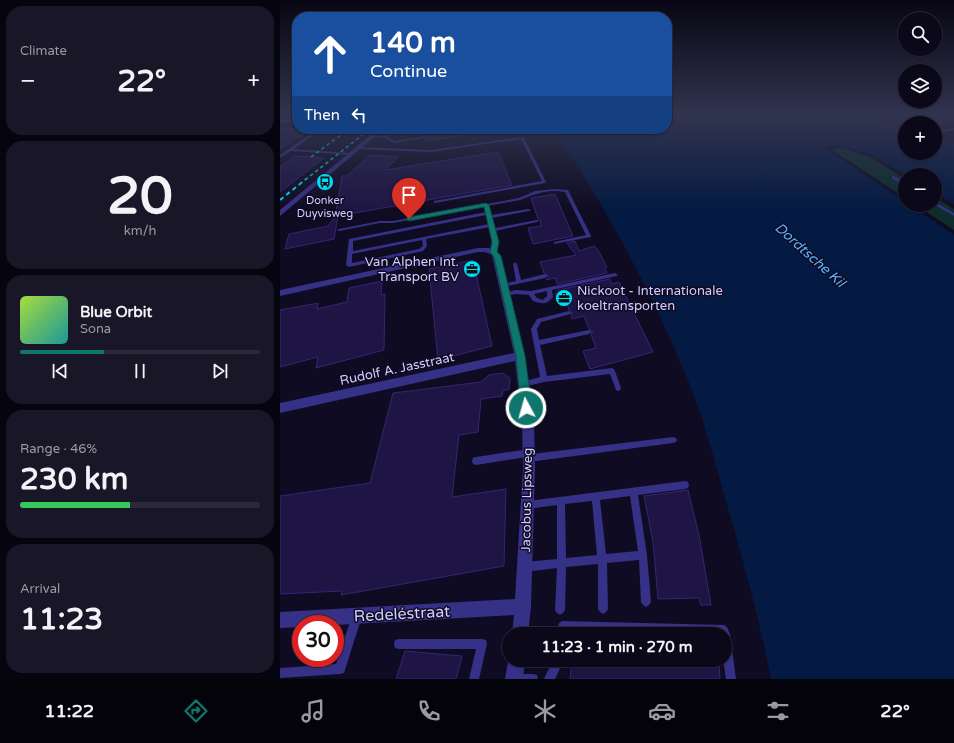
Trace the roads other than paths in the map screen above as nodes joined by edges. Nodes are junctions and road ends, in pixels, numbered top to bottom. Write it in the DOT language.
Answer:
graph roads {
  1 [pos="296,147"];
  2 [pos="461,147"];
  3 [pos="526,147"];
  4 [pos="358,148"];
  5 [pos="291,150"];
  6 [pos="351,154"];
  7 [pos="280,157"];
  8 [pos="893,177"];
  9 [pos="898,180"];
  10 [pos="435,202"];
  11 [pos="486,205"];
  12 [pos="942,207"];
  13 [pos="529,210"];
  14 [pos="280,214"];
  15 [pos="489,215"];
  16 [pos="954,215"];
  17 [pos="537,221"];
  18 [pos="492,227"];
  19 [pos="339,230"];
  20 [pos="424,238"];
  21 [pos="556,243"];
  22 [pos="493,252"];
  23 [pos="350,254"];
  24 [pos="515,264"];
  25 [pos="614,274"];
  26 [pos="545,276"];
  27 [pos="519,282"];
  28 [pos="548,289"];
  29 [pos="505,290"];
  30 [pos="280,293"];
  31 [pos="531,293"];
  32 [pos="569,313"];
  33 [pos="589,332"];
  34 [pos="538,343"];
  35 [pos="520,356"];
  36 [pos="544,379"];
  37 [pos="524,384"];
  38 [pos="618,388"];
  39 [pos="280,408"];
  40 [pos="673,440"];
  41 [pos="529,456"];
  42 [pos="476,461"];
  43 [pos="685,485"];
  44 [pos="634,496"];
  45 [pos="596,500"];
  46 [pos="561,504"];
  47 [pos="528,505"];
  48 [pos="643,555"];
  49 [pos="602,559"];
  50 [pos="562,563"];
  51 [pos="525,567"];
  52 [pos="646,602"];
  53 [pos="523,607"];
  54 [pos="603,609"];
  55 [pos="560,610"];
  56 [pos="357,616"];
  57 [pos="280,620"];
  58 [pos="521,627"];
  59 [pos="562,627"];
  60 [pos="602,627"];
  61 [pos="399,644"];
  62 [pos="515,667"];
  63 [pos="555,667"];
  64 [pos="729,667"];
  65 [pos="280,673"];
  66 [pos="474,679"];
  67 [pos="514,679"];
  68 [pos="518,679"];
  69 [pos="533,679"];
  70 [pos="549,679"];
  71 [pos="731,679"];
  1 -- 5 [label="lane"];
  2 -- 4 [label="lane"];
  3 -- 10 [label="lane"];
  4 -- 6 [label="street"];
  5 -- 6 [label="lane"];
  5 -- 7 [label="lane"];
  6 -- 14 [label="street"];
  8 -- 9 [label="lane"];
  11 -- 15 [label="lane"];
  11 -- 19 [label="lane"];
  11 -- 21 [label="lane"];
  12 -- 16 [label="lane"];
  13 -- 15 [label="lane"];
  15 -- 18 [label="lane"];
  15 -- 23 [label="lane"];
  17 -- 18 [label="lane"];
  18 -- 20 [label="lane"];
  18 -- 22 [label="lane"];
  20 -- 23 [label="lane"];
  20 -- 23 [label="lane"];
  22 -- 29 [label="street, Jacobus Lipsweg"];
  22 -- 30 [label="street"];
  24 -- 27 [label="lane"];
  25 -- 28 [label="lane"];
  26 -- 27 [label="lane"];
  27 -- 29 [label="lane"];
  28 -- 31 [label="lane"];
  28 -- 31 [label="lane"];
  29 -- 31 [label="lane"];
  29 -- 35 [label="street, Jacobus Lipsweg"];
  32 -- 34 [label="lane"];
  33 -- 34 [label="lane"];
  34 -- 36 [label="lane"];
  35 -- 37 [label="street, Jacobus Lipsweg"];
  35 -- 39 [label="street, Rudolf A. Jasstraat"];
  36 -- 37 [label="lane"];
  36 -- 38 [label="lane"];
  37 -- 41 [label="street, Jacobus Lipsweg"];
  40 -- 41 [label="lane"];
  41 -- 42 [label="lane"];
  41 -- 47 [label="street, Jacobus Lipsweg"];
  43 -- 47 [label="lane"];
  44 -- 48 [label="lane"];
  45 -- 49 [label="lane"];
  46 -- 50 [label="lane"];
  47 -- 51 [label="street, Jacobus Lipsweg"];
  48 -- 49 [label="lane"];
  48 -- 52 [label="lane"];
  49 -- 50 [label="lane"];
  49 -- 54 [label="lane"];
  50 -- 51 [label="lane"];
  50 -- 55 [label="lane"];
  51 -- 53 [label="street, Jacobus Lipsweg"];
  53 -- 56 [label="street, Redeléstraat"];
  53 -- 58 [label="street, Jacobus Lipsweg"];
  56 -- 57 [label="street, Redeléstraat"];
  56 -- 65 [label="lane"];
  59 -- 60 [label="lane"];
  61 -- 66 [label="lane"];
  62 -- 67 [label="street"];
  63 -- 70 [label="lane"];
  64 -- 71 [label="lane"];
  68 -- 69 [label="lane"];
}
